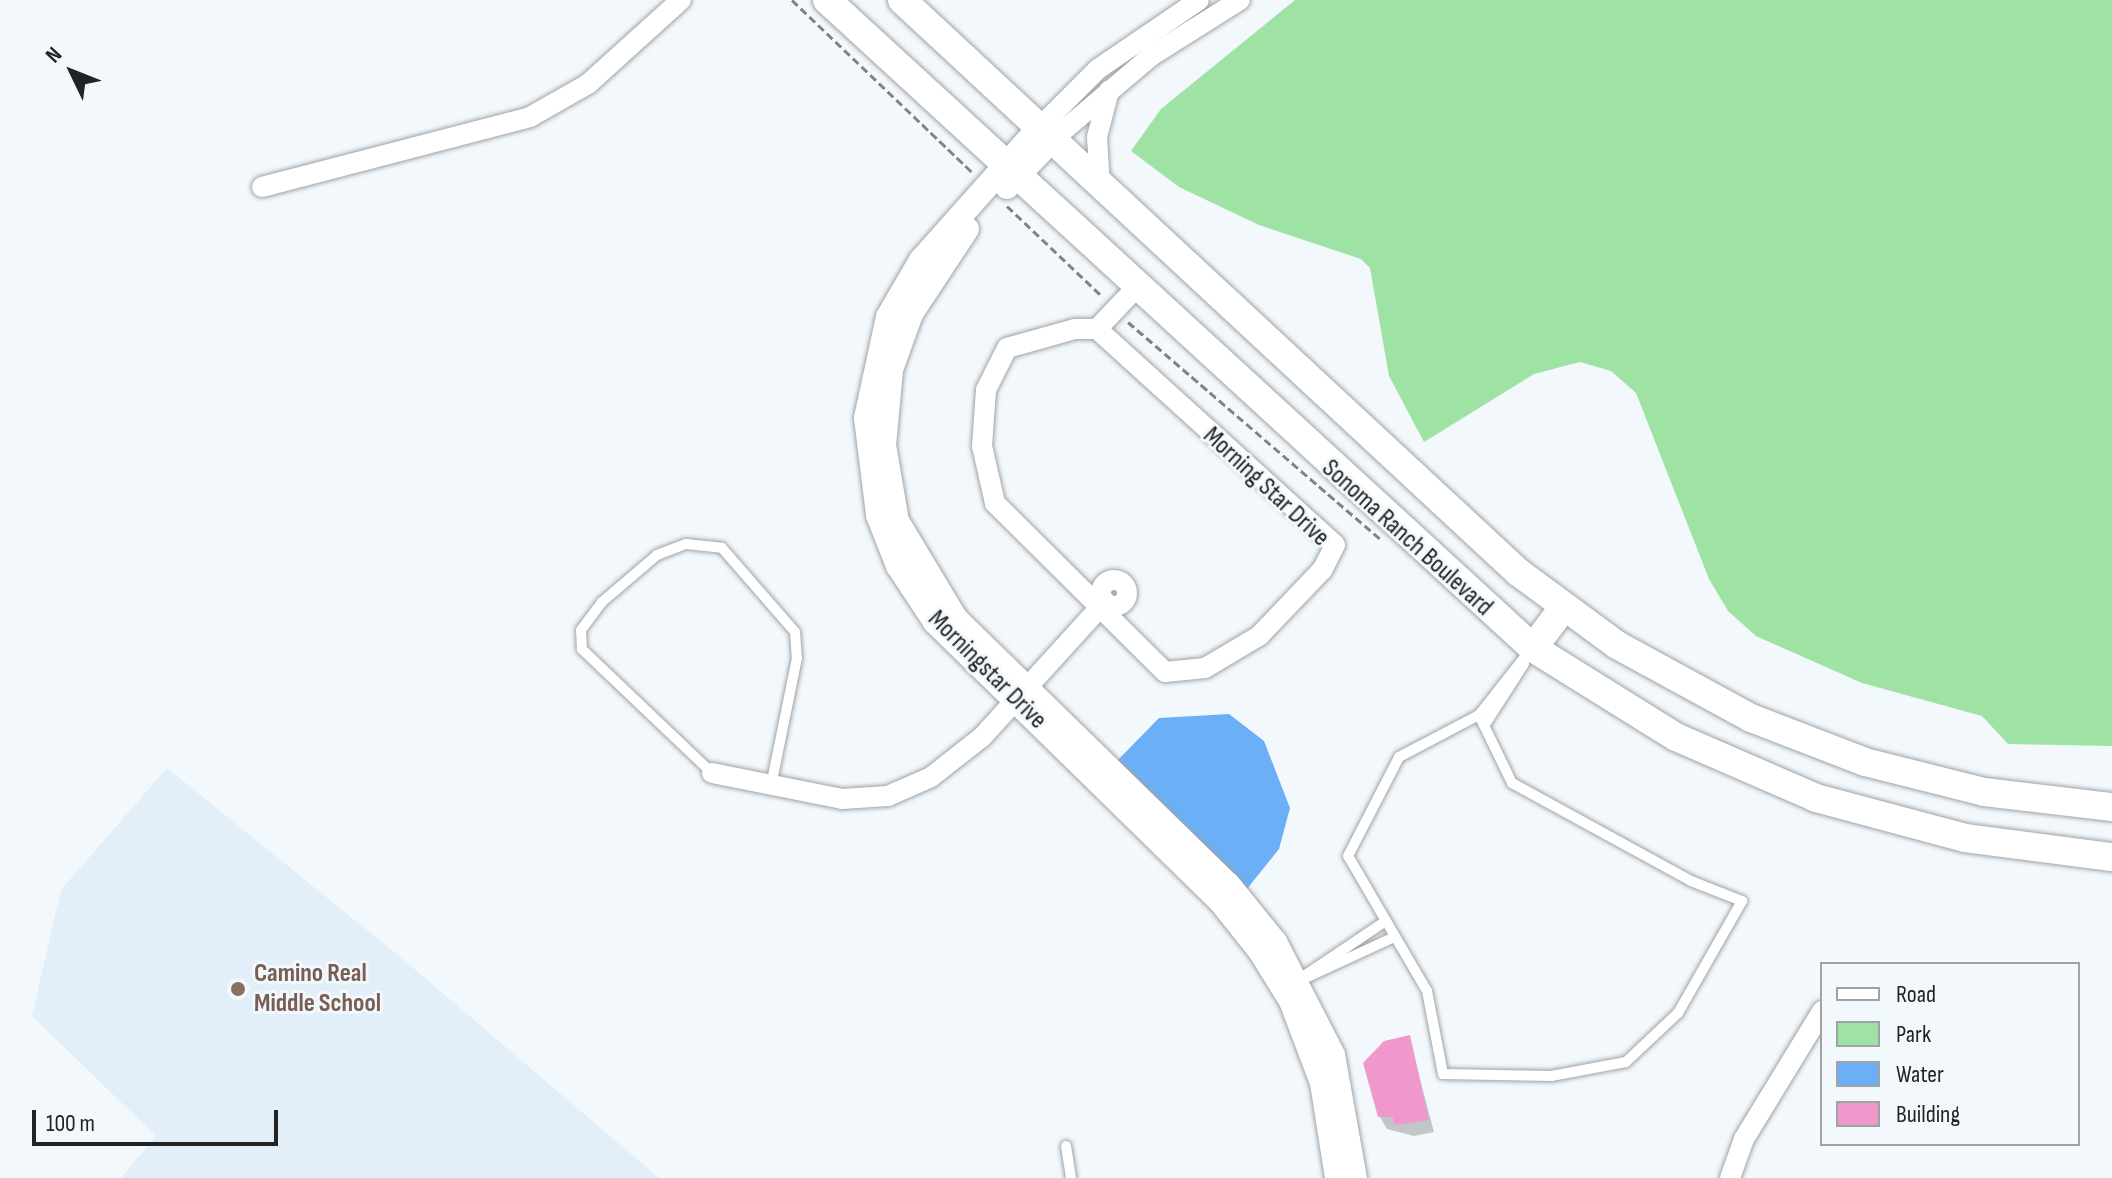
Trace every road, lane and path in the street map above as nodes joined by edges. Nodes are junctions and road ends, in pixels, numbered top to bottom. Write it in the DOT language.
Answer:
graph roads {
  1 [pos="681,0"];
  2 [pos="827,0"];
  3 [pos="902,0"];
  4 [pos="1199,0"];
  5 [pos="1240,0"];
  6 [pos="1148,31"];
  7 [pos="1160,51"];
  8 [pos="1109,91"];
  9 [pos="1044,136"];
  10 [pos="1009,173"];
  11 [pos="262,187"];
  12 [pos="1100,187"];
  13 [pos="1135,289"];
  14 [pos="1097,329"];
  15 [pos="1101,606"];
  16 [pos="1563,608"];
  17 [pos="1533,648"];
  18 [pos="1020,694"];
  19 [pos="1482,720"];
  20 [pos="712,773"];
  21 [pos="770,788"];
  22 [pos="2112,807"];
  23 [pos="2112,857"];
  24 [pos="1383,923"];
  25 [pos="1392,938"];
  26 [pos="1291,985"];
  27 [pos="1820,1014"];
  28 [pos="1066,1146"];
  29 [pos="1071,1178"];
  30 [pos="1337,1178"];
  31 [pos="1355,1178"];
  32 [pos="1730,1178"];
  1 -- 11 [label="street"];
  2 -- 10 [label="main road, Sonoma Ranch Boulevard"];
  3 -- 9 [label="main road, Sonoma Ranch Boulevard"];
  4 -- 6 [label="street"];
  5 -- 7 [label="street"];
  6 -- 7 [label="lane"];
  6 -- 9 [label="street"];
  7 -- 8 [label="street"];
  8 -- 9 [label="street"];
  8 -- 12 [label="street"];
  9 -- 10 [label="street, Morningstar Drive"];
  9 -- 12 [label="main road, Sonoma Ranch Boulevard"];
  10 -- 13 [label="main road, Sonoma Ranch Boulevard"];
  10 -- 18 [label="street, Morningstar Drive"];
  12 -- 16 [label="main road, Sonoma Ranch Boulevard"];
  13 -- 14 [label="street"];
  13 -- 17 [label="main road, Sonoma Ranch Boulevard"];
  14 -- 15 [label="street"];
  14 -- 15 [label="street, Morning Star Drive"];
  15 -- 18 [label="street"];
  16 -- 17 [label="main road"];
  16 -- 22 [label="main road, Sonoma Ranch Boulevard"];
  17 -- 19 [label="lane"];
  17 -- 23 [label="main road, Sonoma Ranch Boulevard"];
  18 -- 21 [label="street"];
  18 -- 26 [label="street, Morningstar Drive"];
  19 -- 24 [label="lane"];
  19 -- 25 [label="lane"];
  20 -- 21 [label="street"];
  20 -- 21 [label="lane"];
  24 -- 25 [label="lane"];
  24 -- 26 [label="lane"];
  25 -- 26 [label="lane"];
  26 -- 30 [label="street, Morningstar Drive"];
  26 -- 31 [label="street, Morningstar Drive"];
  27 -- 32 [label="street"];
  28 -- 29 [label="lane"];
}
